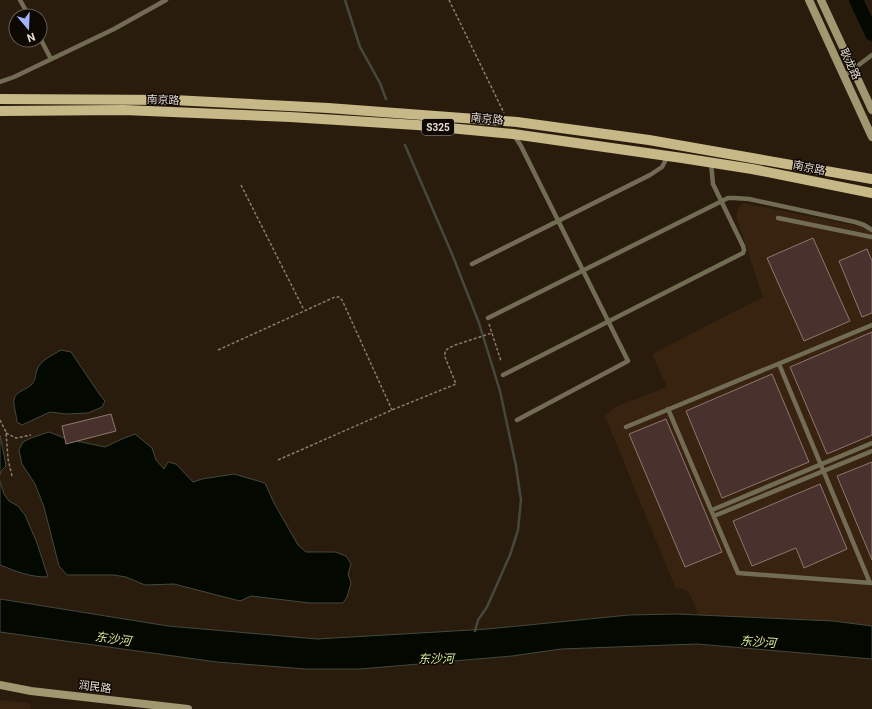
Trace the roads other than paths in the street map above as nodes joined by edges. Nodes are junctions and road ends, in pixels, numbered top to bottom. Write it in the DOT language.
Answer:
graph roads {
  1 [pos="166,0"];
  2 [pos="809,0"];
  3 [pos="821,0"];
  4 [pos="45,48"];
  5 [pos="870,56"];
  6 [pos="51,59"];
  7 [pos="853,69"];
  8 [pos="844,76"];
  9 [pos="0,82"];
  10 [pos="0,100"];
  11 [pos="872,110"];
  12 [pos="0,111"];
  13 [pos="513,134"];
  14 [pos="872,137"];
  15 [pos="668,156"];
  16 [pos="711,163"];
  17 [pos="872,179"];
  18 [pos="872,193"];
  19 [pos="722,202"];
  20 [pos="778,218"];
  21 [pos="558,221"];
  22 [pos="872,230"];
  23 [pos="872,237"];
  24 [pos="472,264"];
  25 [pos="583,271"];
  26 [pos="488,318"];
  27 [pos="608,321"];
  28 [pos="872,325"];
  29 [pos="778,364"];
  30 [pos="503,374"];
  31 [pos="668,409"];
  32 [pos="516,420"];
  33 [pos="626,427"];
  34 [pos="872,443"];
  35 [pos="872,451"];
  36 [pos="821,465"];
  37 [pos="824,471"];
  38 [pos="712,510"];
  39 [pos="714,516"];
  40 [pos="871,583"];
  41 [pos="0,685"];
  42 [pos="188,709"];
  1 -- 6 [label="lane"];
  2 -- 8 [label="street, 耿龙路"];
  3 -- 7 [label="street, 耿龙路"];
  4 -- 6 [label="lane"];
  5 -- 7 [label="lane"];
  6 -- 9 [label="lane"];
  7 -- 8 [label="lane"];
  7 -- 11 [label="street, 耿龙路"];
  8 -- 14 [label="street, 耿龙路"];
  10 -- 17 [label="main road, 南京路 / S325"];
  12 -- 13 [label="main road, 南京路 / S325"];
  13 -- 15 [label="main road, 南京路 / S325"];
  13 -- 21 [label="lane"];
  15 -- 16 [label="main road, 南京路 / S325"];
  15 -- 21 [label="lane"];
  16 -- 18 [label="main road, 南京路 / S325"];
  16 -- 19 [label="lane"];
  19 -- 22 [label="lane"];
  19 -- 25 [label="lane"];
  19 -- 27 [label="lane"];
  20 -- 23 [label="lane"];
  21 -- 24 [label="lane"];
  21 -- 25 [label="lane"];
  25 -- 26 [label="lane"];
  25 -- 27 [label="lane"];
  27 -- 30 [label="lane"];
  27 -- 32 [label="lane"];
  28 -- 29 [label="lane"];
  29 -- 31 [label="lane"];
  29 -- 36 [label="lane"];
  31 -- 33 [label="lane"];
  31 -- 38 [label="lane"];
  34 -- 36 [label="lane"];
  35 -- 37 [label="lane"];
  36 -- 37 [label="lane"];
  36 -- 38 [label="lane"];
  37 -- 39 [label="lane"];
  37 -- 40 [label="lane"];
  38 -- 39 [label="lane"];
  39 -- 40 [label="lane"];
  41 -- 42 [label="street, 润民路"];
}
